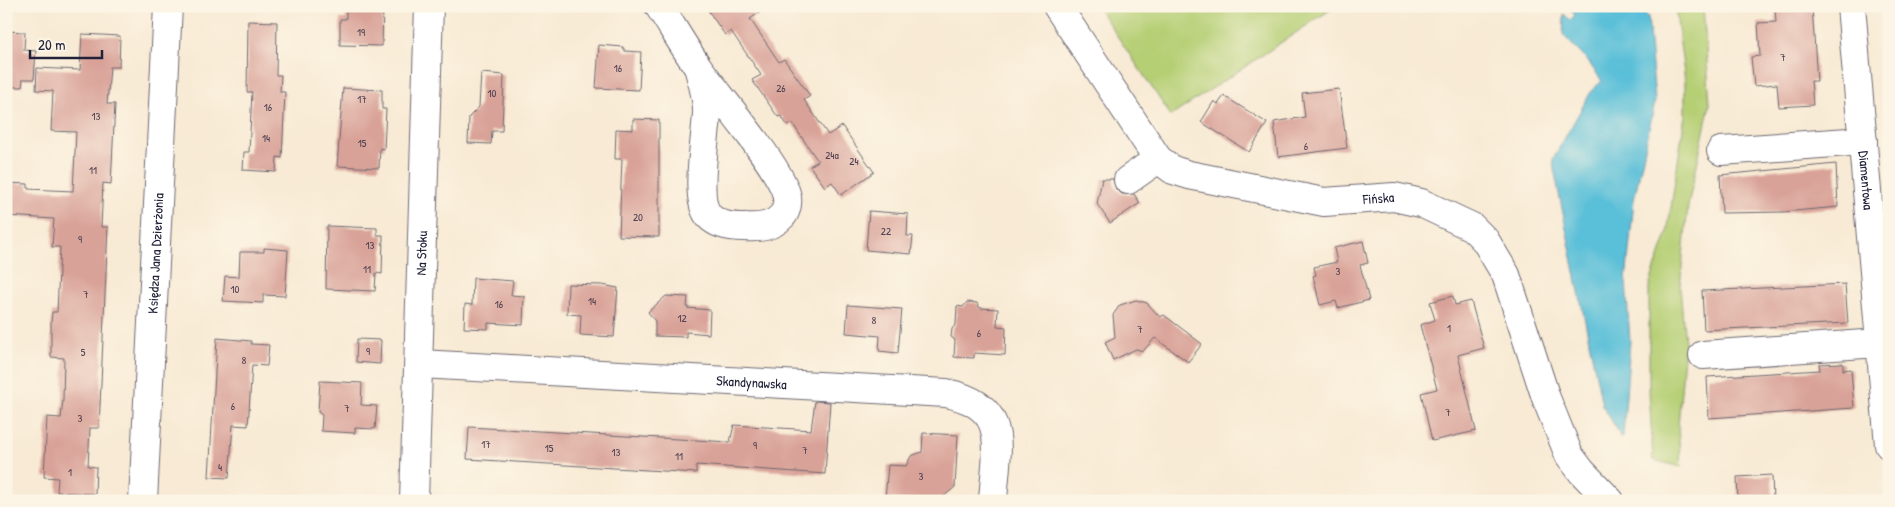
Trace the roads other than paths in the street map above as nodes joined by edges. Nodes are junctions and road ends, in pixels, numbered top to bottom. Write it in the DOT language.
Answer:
graph roads {
  1 [pos="168,6"];
  2 [pos="429,6"];
  3 [pos="659,6"];
  4 [pos="1057,6"];
  5 [pos="1851,6"];
  6 [pos="698,67"];
  7 [pos="1863,141"];
  8 [pos="1721,151"];
  9 [pos="1158,159"];
  10 [pos="1128,180"];
  11 [pos="1880,343"];
  12 [pos="1704,354"];
  13 [pos="420,364"];
  14 [pos="1889,445"];
  15 [pos="143,501"];
  16 [pos="414,501"];
  17 [pos="993,501"];
  18 [pos="1610,501"];
  1 -- 15 [label="street, Księdza Jana Dzierżonia"];
  2 -- 13 [label="street, Na Stoku"];
  3 -- 6 [label="street"];
  4 -- 9 [label="street, Fińska"];
  5 -- 7 [label="street, Diamentowa"];
  6 -- 6 [label="street"];
  7 -- 8 [label="street"];
  7 -- 11 [label="street, Diamentowa"];
  9 -- 10 [label="street"];
  9 -- 18 [label="street, Fińska"];
  11 -- 12 [label="street"];
  11 -- 14 [label="street, Diamentowa"];
  13 -- 16 [label="street, Na Stoku"];
  13 -- 17 [label="street, Skandynawska"];
}
